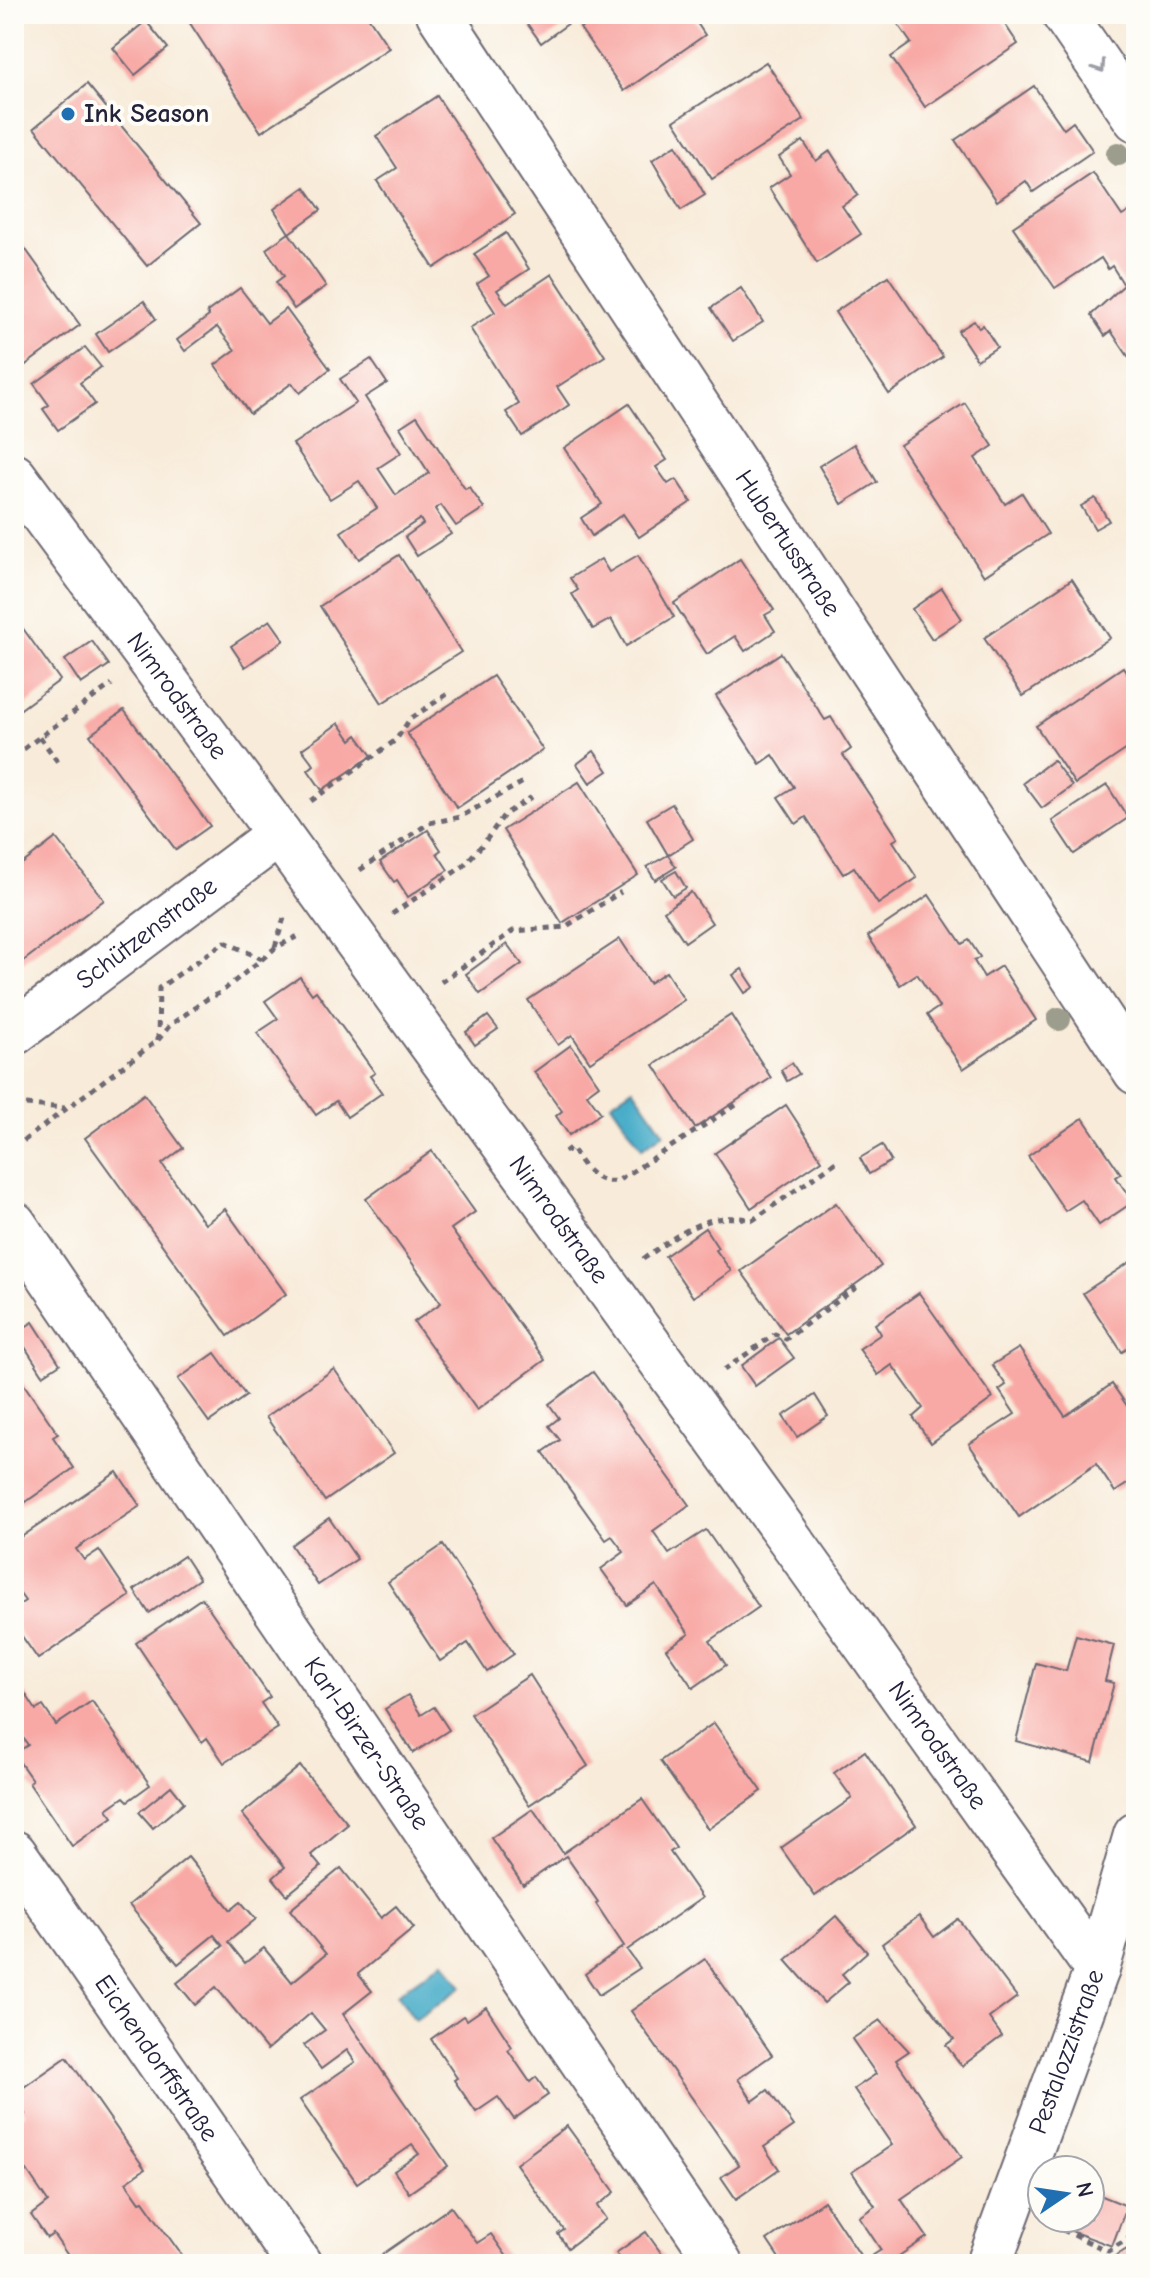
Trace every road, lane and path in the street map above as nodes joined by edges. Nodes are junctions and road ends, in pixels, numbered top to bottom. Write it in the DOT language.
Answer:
graph roads {
  1 [pos="439,14"];
  2 [pos="1064,14"];
  3 [pos="1136,119"];
  4 [pos="14,476"];
  5 [pos="149,657"];
  6 [pos="449,693"];
  7 [pos="40,737"];
  8 [pos="14,756"];
  9 [pos="60,765"];
  10 [pos="525,781"];
  11 [pos="328,789"];
  12 [pos="532,797"];
  13 [pos="279,834"];
  14 [pos="382,854"];
  15 [pos="621,892"];
  16 [pos="412,900"];
  17 [pos="275,948"];
  18 [pos="262,959"];
  19 [pos="462,967"];
  20 [pos="14,1033"];
  21 [pos="158,1040"];
  22 [pos="1136,1072"];
  23 [pos="14,1104"];
  24 [pos="736,1105"];
  25 [pos="67,1108"];
  26 [pos="14,1148"];
  27 [pos="573,1152"];
  28 [pos="836,1162"];
  29 [pos="14,1224"];
  30 [pos="605,1284"];
  31 [pos="861,1284"];
  32 [pos="715,1377"];
  33 [pos="1136,1835"];
  34 [pos="14,1853"];
  35 [pos="1097,1969"];
  36 [pos="1011,2206"];
  37 [pos="1136,2234"];
  38 [pos="299,2264"];
  39 [pos="720,2264"];
  40 [pos="989,2264"];
  1 -- 22 [label="street, Hubertusstraße"];
  2 -- 3 [label="street, one-way"];
  4 -- 5 [label="street, Nimrodstraße"];
  5 -- 7 [label="path"];
  5 -- 13 [label="street, Nimrodstraße"];
  6 -- 11 [label="path"];
  7 -- 8 [label="path"];
  7 -- 9 [label="path"];
  10 -- 14 [label="path"];
  12 -- 16 [label="path"];
  13 -- 20 [label="street, Schützenstraße"];
  13 -- 30 [label="street, Nimrodstraße"];
  15 -- 19 [label="path"];
  17 -- 18 [label="path"];
  18 -- 21 [label="path"];
  18 -- 21 [label="path"];
  21 -- 25 [label="path"];
  23 -- 25 [label="path"];
  24 -- 27 [label="path"];
  25 -- 26 [label="path"];
  28 -- 30 [label="path"];
  29 -- 39 [label="street, Karl-Birzer-Straße"];
  30 -- 35 [label="street, Nimrodstraße"];
  31 -- 32 [label="path"];
  33 -- 35 [label="street, Pestalozzistraße"];
  34 -- 38 [label="street, Eichendorffstraße"];
  35 -- 36 [label="street, Pestalozzistraße"];
  36 -- 37 [label="path"];
  36 -- 40 [label="street, Pestalozzistraße"];
}
